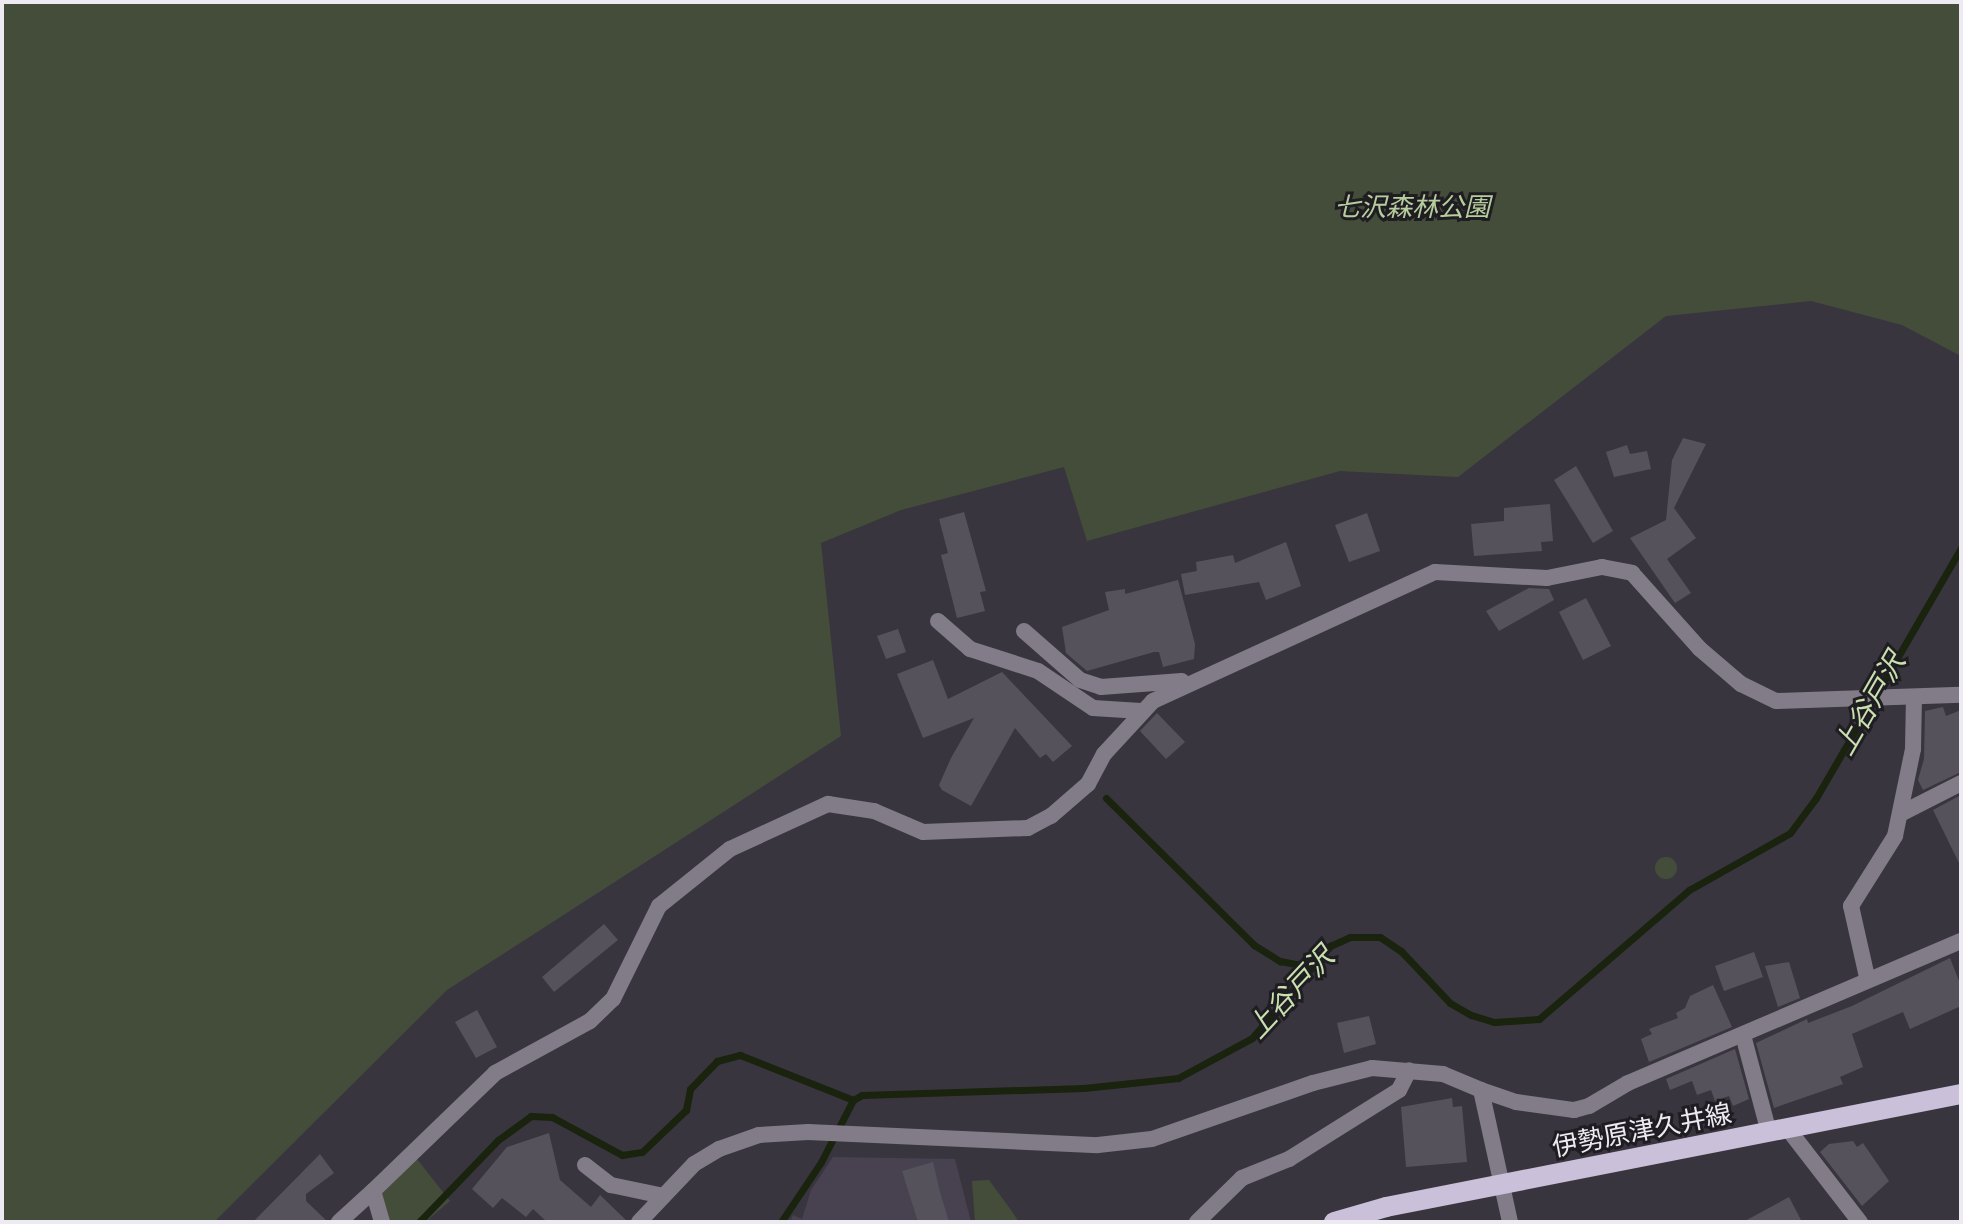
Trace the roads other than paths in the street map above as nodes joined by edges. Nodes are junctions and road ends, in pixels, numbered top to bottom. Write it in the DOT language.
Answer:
graph roads {
  1 [pos="938,621"];
  2 [pos="1024,631"];
  3 [pos="1188,681"];
  4 [pos="1961,695"];
  5 [pos="1914,699"];
  6 [pos="1141,711"];
  7 [pos="1961,783"];
  8 [pos="1902,813"];
  9 [pos="1961,941"];
  10 [pos="1867,977"];
  11 [pos="1743,1035"];
  12 [pos="1409,1070"];
  13 [pos="1481,1090"];
  14 [pos="1961,1094"];
  15 [pos="1779,1131"];
  16 [pos="585,1165"];
  17 [pos="1506,1184"];
  18 [pos="373,1191"];
  19 [pos="663,1196"];
  20 [pos="339,1222"];
  21 [pos="382,1222"];
  22 [pos="639,1222"];
  23 [pos="1197,1222"];
  24 [pos="1334,1222"];
  25 [pos="1510,1222"];
  26 [pos="1860,1222"];
  1 -- 6 [label="street"];
  2 -- 3 [label="street"];
  3 -- 5 [label="street"];
  3 -- 6 [label="street"];
  4 -- 5 [label="street"];
  5 -- 8 [label="street"];
  6 -- 18 [label="street"];
  7 -- 8 [label="street"];
  8 -- 10 [label="street"];
  9 -- 10 [label="street"];
  10 -- 11 [label="street"];
  11 -- 13 [label="street"];
  11 -- 15 [label="street"];
  12 -- 13 [label="street"];
  12 -- 19 [label="street"];
  12 -- 23 [label="street"];
  13 -- 17 [label="street"];
  14 -- 15 [label="main road, 伊勢原津久井線"];
  15 -- 17 [label="main road, 伊勢原津久井線"];
  15 -- 26 [label="street"];
  16 -- 19 [label="street"];
  17 -- 24 [label="main road, 伊勢原津久井線"];
  17 -- 25 [label="street"];
  18 -- 20 [label="street"];
  18 -- 21 [label="street"];
  19 -- 22 [label="street"];
}
